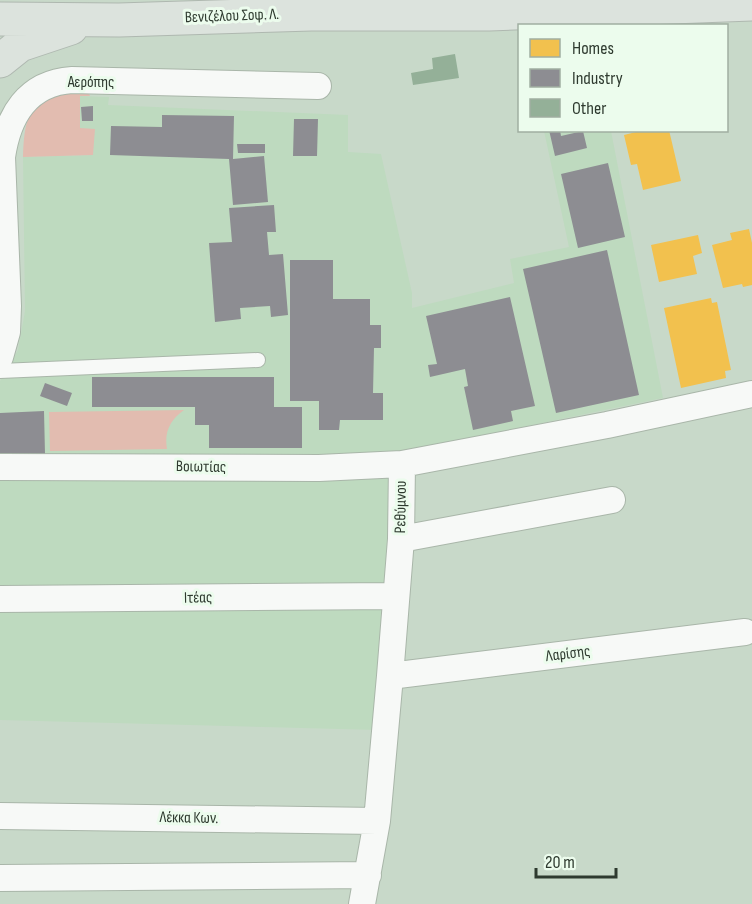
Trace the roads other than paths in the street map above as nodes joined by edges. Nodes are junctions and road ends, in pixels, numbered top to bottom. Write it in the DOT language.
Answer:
graph roads {
  1 [pos="752,4"];
  2 [pos="0,19"];
  3 [pos="119,20"];
  4 [pos="0,61"];
  5 [pos="318,86"];
  6 [pos="0,357"];
  7 [pos="258,360"];
  8 [pos="0,371"];
  9 [pos="752,394"];
  10 [pos="402,464"];
  11 [pos="0,467"];
  12 [pos="612,500"];
  13 [pos="401,539"];
  14 [pos="396,596"];
  15 [pos="0,599"];
  16 [pos="745,632"];
  17 [pos="390,676"];
  18 [pos="0,816"];
  19 [pos="377,821"];
  20 [pos="368,875"];
  21 [pos="0,878"];
  22 [pos="362,904"];
  1 -- 3 [label="main road, Βενιζέλου Σοφ. Λ."];
  2 -- 3 [label="main road, Βενιζέλου Σοφ. Λ."];
  3 -- 4 [label="main road"];
  5 -- 6 [label="street, Αερόπης"];
  7 -- 8 [label="lane"];
  9 -- 10 [label="street, Ρεθύμνου"];
  10 -- 11 [label="street, Βοιωτίας"];
  10 -- 13 [label="street, Ρεθύμνου"];
  12 -- 13 [label="street"];
  13 -- 14 [label="street, Ρεθύμνου"];
  14 -- 15 [label="street, Ιτέας"];
  14 -- 17 [label="street, Ρεθύμνου"];
  16 -- 17 [label="street, Λαρίσης"];
  17 -- 19 [label="street, Ρεθύμνου"];
  18 -- 19 [label="street, Λέκκα Κων."];
  19 -- 20 [label="street, Ρεθύμνου"];
  20 -- 21 [label="street"];
  20 -- 22 [label="street, Ρεθύμνου"];
}
